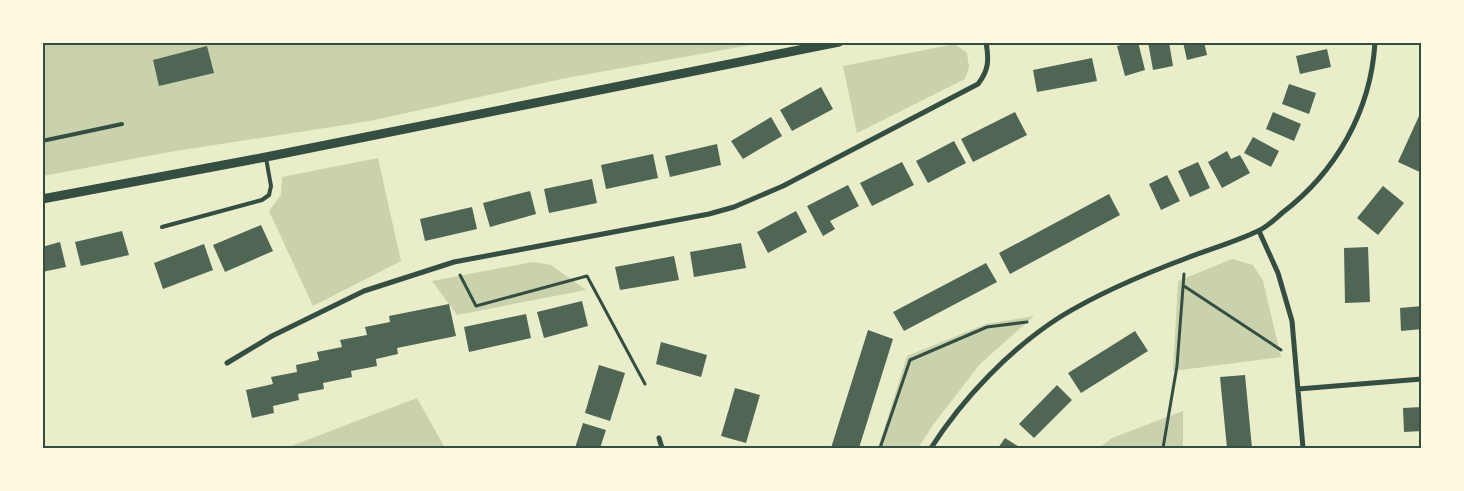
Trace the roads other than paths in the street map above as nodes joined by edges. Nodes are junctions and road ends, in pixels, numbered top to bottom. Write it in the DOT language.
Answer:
graph roads {
  1 [pos="839,42"];
  2 [pos="986,42"];
  3 [pos="1375,42"];
  4 [pos="122,124"];
  5 [pos="42,141"];
  6 [pos="266,157"];
  7 [pos="42,199"];
  8 [pos="162,227"];
  9 [pos="1259,231"];
  10 [pos="227,363"];
  11 [pos="1422,378"];
  12 [pos="1298,388"];
  13 [pos="659,438"];
  14 [pos="662,448"];
  15 [pos="931,448"];
  16 [pos="1303,448"];
  1 -- 6 [label="street"];
  2 -- 10 [label="street"];
  3 -- 9 [label="street"];
  4 -- 5 [label="lane"];
  6 -- 7 [label="street"];
  6 -- 8 [label="lane"];
  9 -- 12 [label="street"];
  9 -- 15 [label="street"];
  11 -- 12 [label="street"];
  12 -- 16 [label="street"];
  13 -- 14 [label="street"];
}
